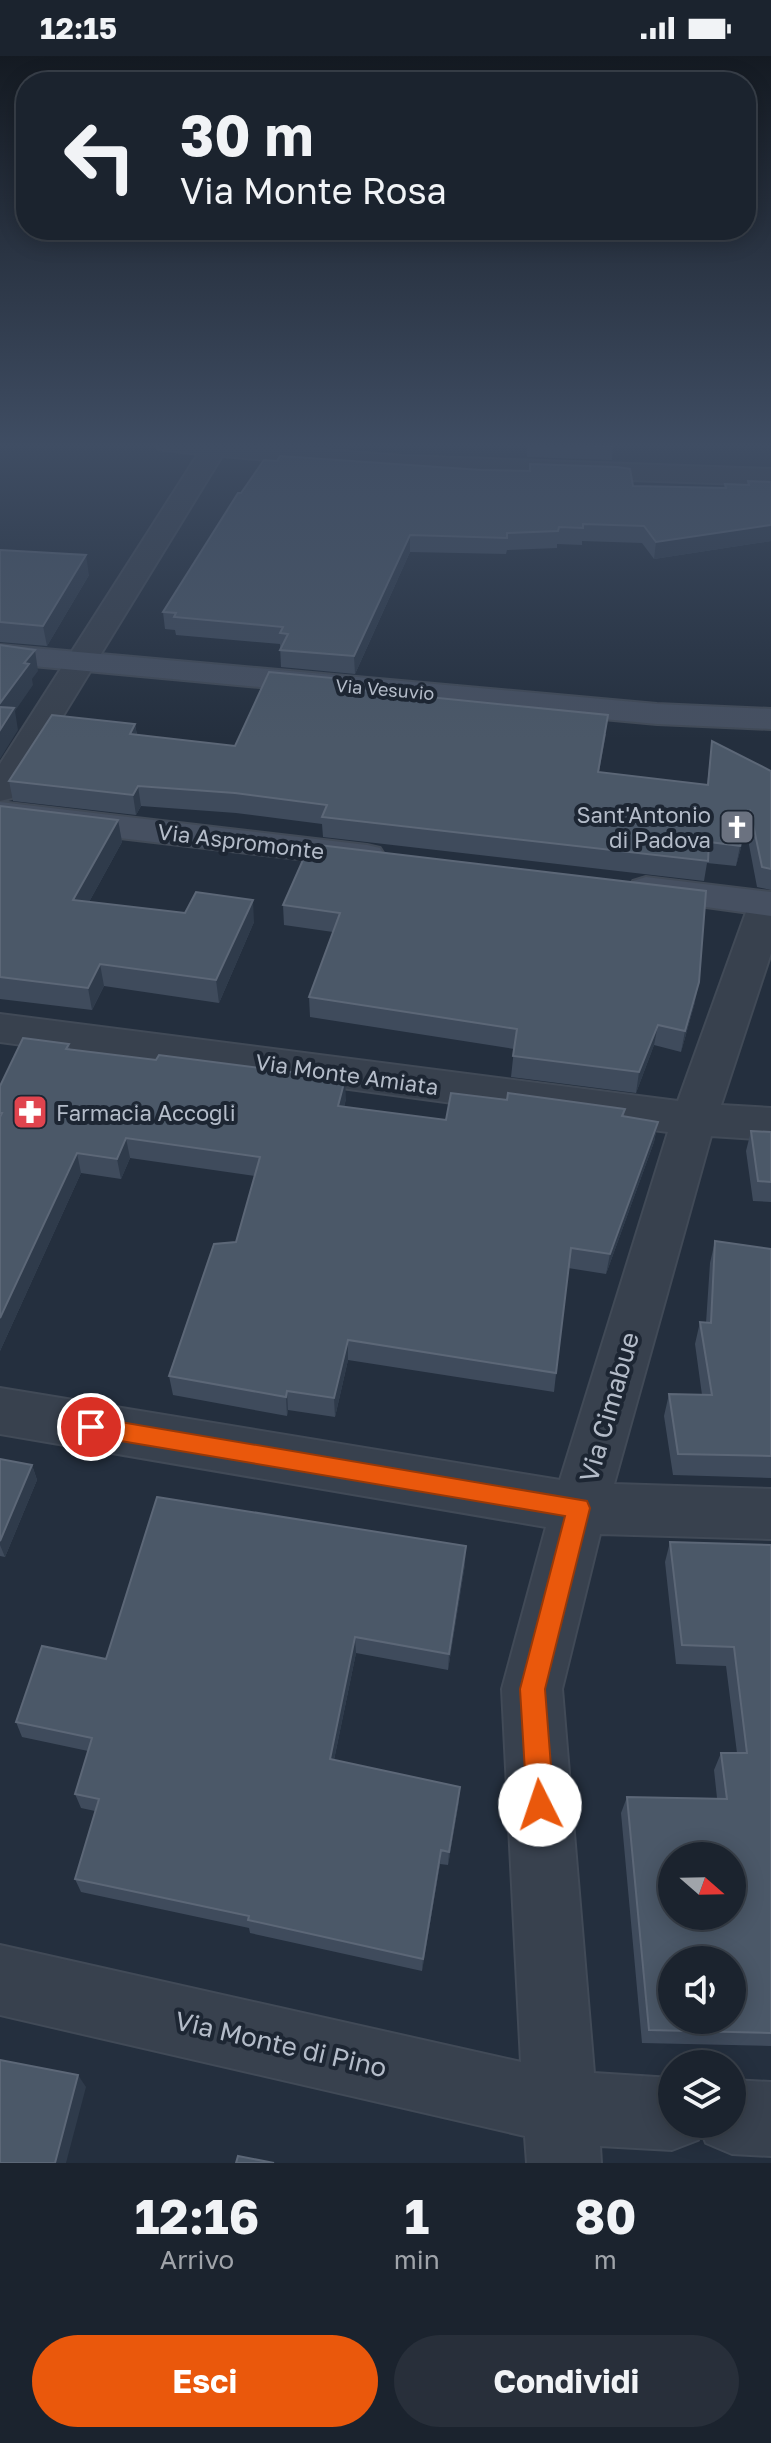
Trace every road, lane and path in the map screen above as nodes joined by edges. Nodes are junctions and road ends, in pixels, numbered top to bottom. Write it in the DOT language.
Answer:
graph roads {
  1 [pos="157,542"];
  2 [pos="0,654"];
  3 [pos="84,661"];
  4 [pos="771,719"];
  5 [pos="0,791"];
  6 [pos="0,813"];
  7 [pos="407,861"];
  8 [pos="610,885"];
  9 [pos="770,904"];
  10 [pos="0,1028"];
  11 [pos="694,1119"];
  12 [pos="771,1124"];
  13 [pos="0,1411"];
  14 [pos="579,1508"];
  15 [pos="771,1514"];
  16 [pos="0,1980"];
  17 [pos="658,2117"];
  18 [pos="746,2118"];
  19 [pos="771,2119"];
  20 [pos="564,2135"];
  1 -- 3 [label="street"];
  2 -- 3 [label="street, Via Vesuvio"];
  3 -- 4 [label="street, Via Vesuvio"];
  3 -- 5 [label="street"];
  6 -- 7 [label="street, Via Aspromonte"];
  8 -- 9 [label="street"];
  9 -- 11 [label="street, Via Cimabue"];
  10 -- 11 [label="street, Via Monte Amiata"];
  11 -- 12 [label="street, Via Monte Amiata"];
  11 -- 14 [label="street, Via Cimabue"];
  13 -- 14 [label="street"];
  14 -- 15 [label="street"];
  14 -- 20 [label="street, Via Cimabue"];
  16 -- 20 [label="street, Via Monte di Pino"];
  17 -- 20 [label="street, Via Monte di Pino"];
  18 -- 19 [label="street"];
}
